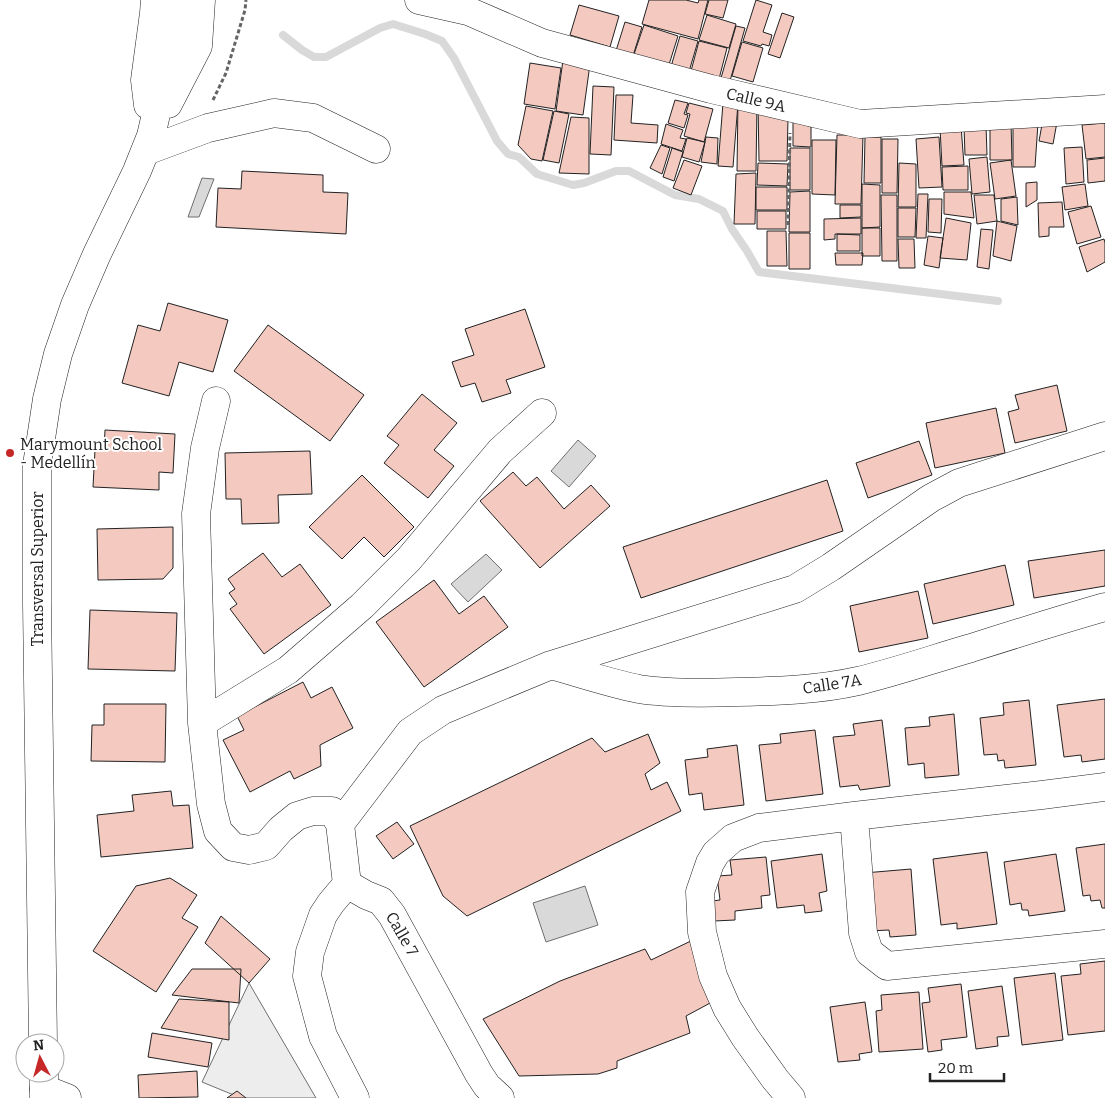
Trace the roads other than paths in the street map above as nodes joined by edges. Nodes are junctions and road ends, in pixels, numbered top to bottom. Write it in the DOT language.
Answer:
graph roads {
  1 [pos="155,0"];
  2 [pos="201,0"];
  3 [pos="419,0"];
  4 [pos="176,13"];
  5 [pos="1105,109"];
  6 [pos="148,144"];
  7 [pos="376,149"];
  8 [pos="216,401"];
  9 [pos="542,413"];
  10 [pos="1105,436"];
  11 [pos="1105,607"];
  12 [pos="551,665"];
  13 [pos="202,723"];
  14 [pos="1105,787"];
  15 [pos="854,816"];
  16 [pos="340,824"];
  17 [pos="346,884"];
  18 [pos="1105,944"];
  19 [pos="43,1033"];
  20 [pos="355,1098"];
  21 [pos="500,1098"];
  22 [pos="791,1098"];
  1 -- 6 [label="street"];
  2 -- 6 [label="street"];
  3 -- 5 [label="street, Calle 9A"];
  4 -- 6 [label="street, Transversal Superior"];
  6 -- 7 [label="street"];
  6 -- 19 [label="street, Transversal Superior"];
  8 -- 13 [label="street"];
  9 -- 13 [label="street"];
  10 -- 12 [label="street"];
  11 -- 12 [label="street, Calle 7A"];
  12 -- 16 [label="street"];
  13 -- 16 [label="street"];
  14 -- 15 [label="street"];
  15 -- 18 [label="street"];
  15 -- 22 [label="street"];
  16 -- 17 [label="street"];
  17 -- 20 [label="street"];
  17 -- 21 [label="street, Calle 7"];
}
